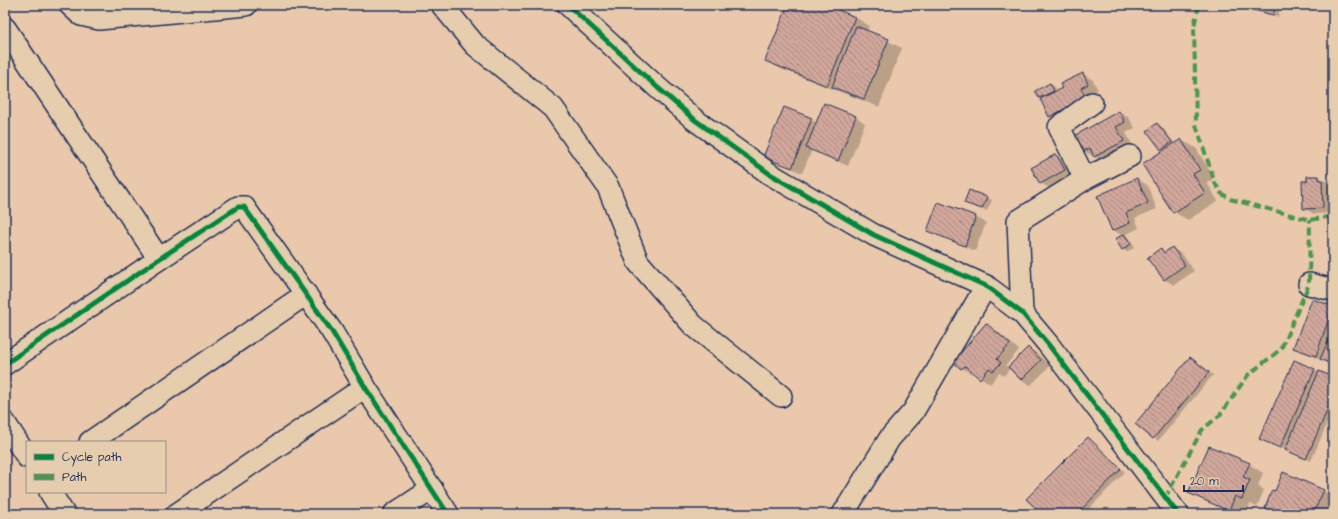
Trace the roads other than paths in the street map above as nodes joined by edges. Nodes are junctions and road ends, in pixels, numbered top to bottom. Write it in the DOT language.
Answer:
graph roads {
  1 [pos="70,5"];
  2 [pos="246,5"];
  3 [pos="442,5"];
  4 [pos="568,5"];
  5 [pos="5,28"];
  6 [pos="1092,103"];
  7 [pos="1130,156"];
  8 [pos="1085,179"];
  9 [pos="159,259"];
  10 [pos="1309,284"];
  11 [pos="986,286"];
  12 [pos="1333,290"];
  13 [pos="306,294"];
  14 [pos="1022,313"];
  15 [pos="5,364"];
  16 [pos="365,387"];
  17 [pos="781,396"];
  18 [pos="5,423"];
  19 [pos="91,441"];
  20 [pos="26,455"];
  21 [pos="432,489"];
  22 [pos="51,493"];
  23 [pos="64,514"];
  24 [pos="178,514"];
  25 [pos="394,514"];
  26 [pos="448,514"];
  27 [pos="844,514"];
  28 [pos="1178,514"];
  1 -- 2 [label="street"];
  3 -- 17 [label="street"];
  4 -- 11 [label="street"];
  5 -- 9 [label="street"];
  6 -- 8 [label="street"];
  7 -- 8 [label="street"];
  8 -- 14 [label="street"];
  9 -- 13 [label="street"];
  9 -- 15 [label="street"];
  10 -- 12 [label="street"];
  11 -- 14 [label="street"];
  11 -- 27 [label="street"];
  13 -- 16 [label="street"];
  13 -- 19 [label="street"];
  14 -- 28 [label="street"];
  16 -- 21 [label="street"];
  16 -- 24 [label="street"];
  18 -- 20 [label="street"];
  21 -- 25 [label="street"];
  21 -- 26 [label="street"];
  22 -- 23 [label="street"];
}
